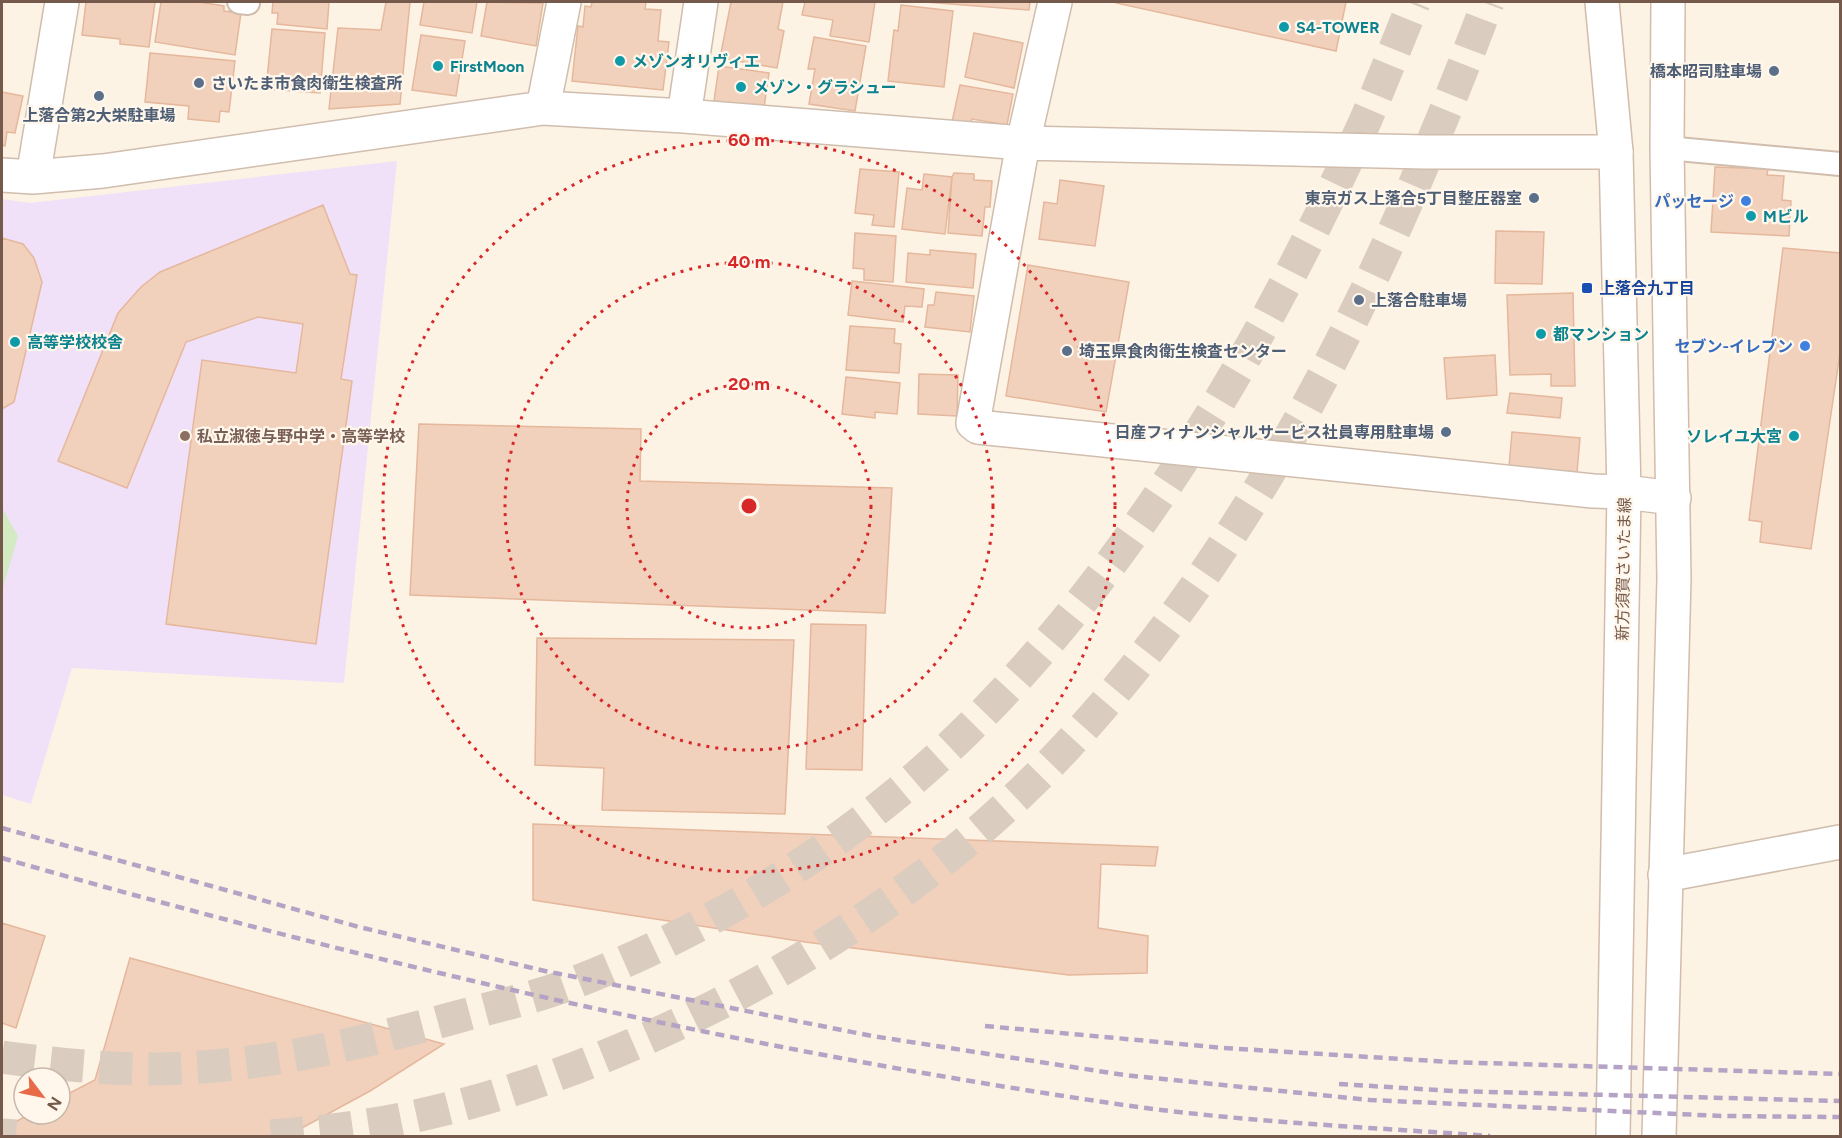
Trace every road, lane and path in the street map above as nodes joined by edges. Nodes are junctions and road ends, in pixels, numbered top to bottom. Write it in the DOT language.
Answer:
graph roads {
  1 [pos="62,2"];
  2 [pos="239,2"];
  3 [pos="248,2"];
  4 [pos="564,2"];
  5 [pos="701,2"];
  6 [pos="1055,2"];
  7 [pos="1602,2"];
  8 [pos="1668,2"];
  9 [pos="543,108"];
  10 [pos="684,116"];
  11 [pos="1023,143"];
  12 [pos="1667,148"];
  13 [pos="1616,152"];
  14 [pos="1840,164"];
  15 [pos="17,176"];
  16 [pos="1624,492"];
  17 [pos="1674,498"];
  18 [pos="1840,842"];
  19 [pos="1665,875"];
  20 [pos="1612,1137"];
  21 [pos="1659,1137"];
  1 -- 15 [label="street"];
  2 -- 3 [label="lane"];
  4 -- 9 [label="street"];
  5 -- 10 [label="street"];
  6 -- 11 [label="street"];
  7 -- 13 [label="street, 新方須賀さいたま線"];
  8 -- 12 [label="street"];
  9 -- 10 [label="street"];
  9 -- 15 [label="street"];
  10 -- 11 [label="street"];
  11 -- 13 [label="street"];
  11 -- 16 [label="street"];
  12 -- 14 [label="lane"];
  12 -- 17 [label="street"];
  13 -- 16 [label="street, 新方須賀さいたま線"];
  16 -- 17 [label="street"];
  16 -- 20 [label="street, 新方須賀さいたま線"];
  17 -- 19 [label="street"];
  18 -- 19 [label="street"];
  19 -- 21 [label="street"];
}
